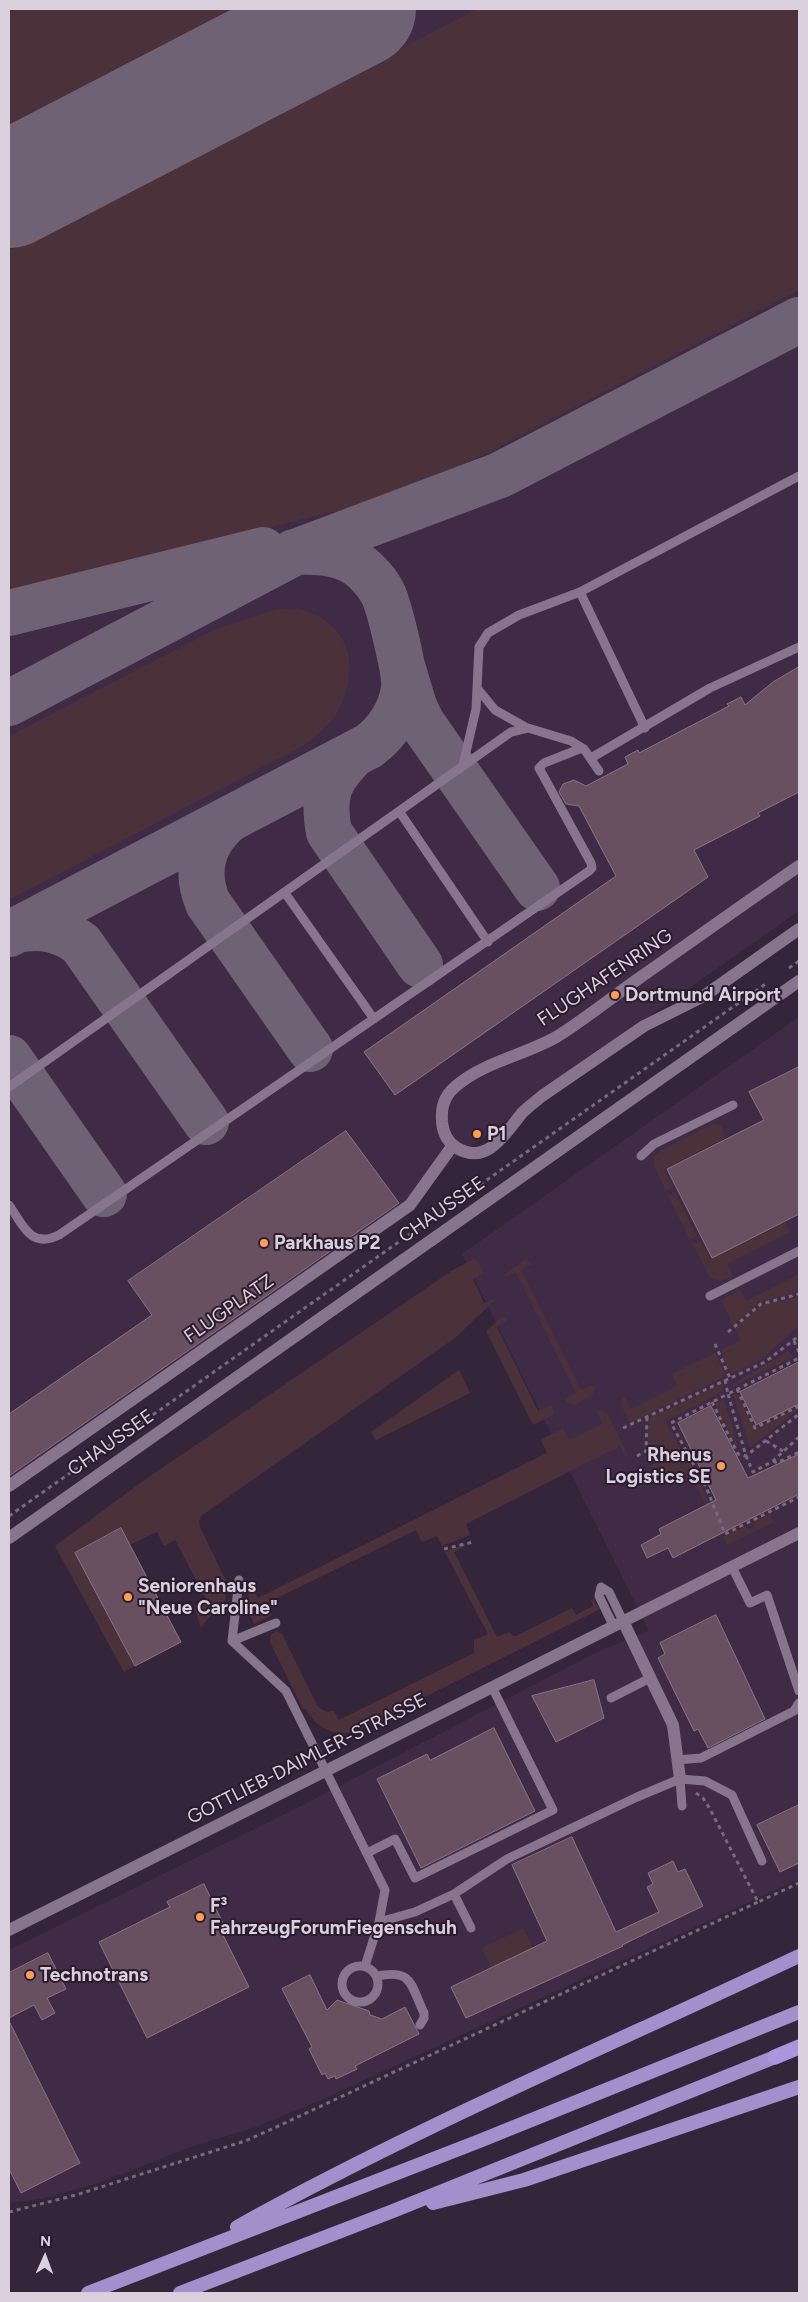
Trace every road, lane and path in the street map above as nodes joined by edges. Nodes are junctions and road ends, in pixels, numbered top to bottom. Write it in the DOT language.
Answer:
graph roads {
  1 [pos="799,476"];
  2 [pos="580,592"];
  3 [pos="799,647"];
  4 [pos="477,688"];
  5 [pos="528,728"];
  6 [pos="645,728"];
  7 [pos="582,748"];
  8 [pos="591,758"];
  9 [pos="463,765"];
  10 [pos="599,771"];
  11 [pos="399,811"];
  12 [pos="799,866"];
  13 [pos="285,892"];
  14 [pos="799,929"];
  15 [pos="488,942"];
  16 [pos="799,961"];
  17 [pos="784,972"];
  18 [pos="799,981"];
  19 [pos="768,982"];
  20 [pos="374,1019"];
  21 [pos="9,1087"];
  22 [pos="733,1105"];
  23 [pos="453,1145"];
  24 [pos="641,1156"];
  25 [pos="9,1205"];
  26 [pos="799,1251"];
  27 [pos="799,1294"];
  28 [pos="710,1296"];
  29 [pos="728,1332"];
  30 [pos="799,1336"];
  31 [pos="794,1341"];
  32 [pos="714,1344"];
  33 [pos="799,1352"];
  34 [pos="799,1358"];
  35 [pos="730,1378"];
  36 [pos="725,1380"];
  37 [pos="737,1389"];
  38 [pos="728,1394"];
  39 [pos="712,1402"];
  40 [pos="799,1406"];
  41 [pos="799,1414"];
  42 [pos="647,1417"];
  43 [pos="623,1428"];
  44 [pos="799,1437"];
  45 [pos="766,1441"];
  46 [pos="783,1451"];
  47 [pos="799,1452"];
  48 [pos="637,1456"];
  49 [pos="746,1456"];
  50 [pos="772,1461"];
  51 [pos="9,1486"];
  52 [pos="799,1496"];
  53 [pos="9,1516"];
  54 [pos="799,1533"];
  55 [pos="9,1538"];
  56 [pos="473,1542"];
  57 [pos="444,1549"];
  58 [pos="732,1567"];
  59 [pos="239,1580"];
  60 [pos="276,1623"];
  61 [pos="619,1625"];
  62 [pos="232,1641"];
  63 [pos="650,1678"];
  64 [pos="492,1687"];
  65 [pos="799,1691"];
  66 [pos="611,1698"];
  67 [pos="799,1703"];
  68 [pos="678,1760"];
  69 [pos="326,1770"];
  70 [pos="680,1779"];
  71 [pos="682,1806"];
  72 [pos="367,1853"];
  73 [pos="762,1861"];
  74 [pos="799,1883"];
  75 [pos="454,1894"];
  76 [pos="758,1902"];
  77 [pos="379,1922"];
  78 [pos="471,1928"];
  79 [pos="9,1930"];
  80 [pos="799,1956"];
  81 [pos="365,1966"];
  82 [pos="377,1976"];
  83 [pos="799,2012"];
  84 [pos="420,2025"];
  85 [pos="799,2047"];
  86 [pos="775,2057"];
  87 [pos="799,2087"];
  88 [pos="393,2211"];
  89 [pos="9,2212"];
  90 [pos="186,2256"];
  91 [pos="88,2293"];
  92 [pos="180,2293"];
  1 -- 2 [label="lane"];
  2 -- 4 [label="lane"];
  2 -- 6 [label="lane"];
  3 -- 6 [label="lane"];
  4 -- 5 [label="lane"];
  4 -- 9 [label="lane"];
  5 -- 7 [label="lane"];
  5 -- 9 [label="lane"];
  6 -- 8 [label="lane"];
  7 -- 8 [label="lane"];
  7 -- 15 [label="lane"];
  8 -- 10 [label="lane"];
  9 -- 11 [label="lane"];
  11 -- 13 [label="lane"];
  11 -- 15 [label="lane"];
  12 -- 23 [label="street, FLUGHAFENRING"];
  13 -- 20 [label="lane"];
  13 -- 21 [label="lane"];
  14 -- 23 [label="street"];
  15 -- 20 [label="lane"];
  16 -- 17 [label="path"];
  18 -- 55 [label="street, CHAUSSEE"];
  19 -- 53 [label="path"];
  20 -- 25 [label="lane"];
  22 -- 24 [label="lane"];
  23 -- 51 [label="street, FLUGPLATZ"];
  26 -- 28 [label="lane"];
  27 -- 29 [label="path"];
  30 -- 31 [label="path"];
  31 -- 33 [label="path"];
  31 -- 35 [label="path"];
  32 -- 35 [label="path"];
  34 -- 37 [label="path"];
  35 -- 36 [label="path"];
  36 -- 38 [label="path"];
  36 -- 42 [label="path"];
  37 -- 38 [label="path"];
  37 -- 40 [label="path"];
  38 -- 39 [label="path"];
  38 -- 49 [label="path"];
  39 -- 49 [label="path"];
  39 -- 52 [label="path"];
  41 -- 45 [label="path"];
  42 -- 43 [label="path"];
  42 -- 48 [label="path"];
  44 -- 46 [label="path"];
  45 -- 46 [label="path"];
  45 -- 49 [label="path"];
  46 -- 50 [label="path"];
  47 -- 50 [label="path"];
  49 -- 50 [label="path"];
  54 -- 58 [label="street, GOTTLIEB-DAIMLER-STRASSE"];
  56 -- 57 [label="path"];
  58 -- 61 [label="street, GOTTLIEB-DAIMLER-STRASSE"];
  58 -- 65 [label="lane"];
  59 -- 62 [label="lane"];
  60 -- 62 [label="lane"];
  61 -- 63 [label="street"];
  61 -- 64 [label="street, GOTTLIEB-DAIMLER-STRASSE"];
  62 -- 69 [label="lane"];
  63 -- 66 [label="lane"];
  63 -- 68 [label="street"];
  64 -- 69 [label="street, GOTTLIEB-DAIMLER-STRASSE"];
  64 -- 72 [label="lane"];
  67 -- 68 [label="lane"];
  68 -- 70 [label="street"];
  69 -- 72 [label="lane"];
  69 -- 79 [label="street, GOTTLIEB-DAIMLER-STRASSE"];
  70 -- 71 [label="lane"];
  70 -- 73 [label="lane"];
  70 -- 75 [label="lane"];
  70 -- 76 [label="path"];
  72 -- 77 [label="lane"];
  74 -- 76 [label="path"];
  75 -- 77 [label="lane"];
  75 -- 78 [label="lane"];
  76 -- 89 [label="path"];
  77 -- 81 [label="lane"];
  80 -- 90 [label="highway"];
  81 -- 82 [label="lane"];
  81 -- 82 [label="lane"];
  82 -- 84 [label="lane"];
  83 -- 90 [label="highway"];
  85 -- 86 [label="highway"];
  86 -- 88 [label="highway"];
  87 -- 88 [label="highway"];
  88 -- 92 [label="highway"];
  90 -- 91 [label="highway"];
}
